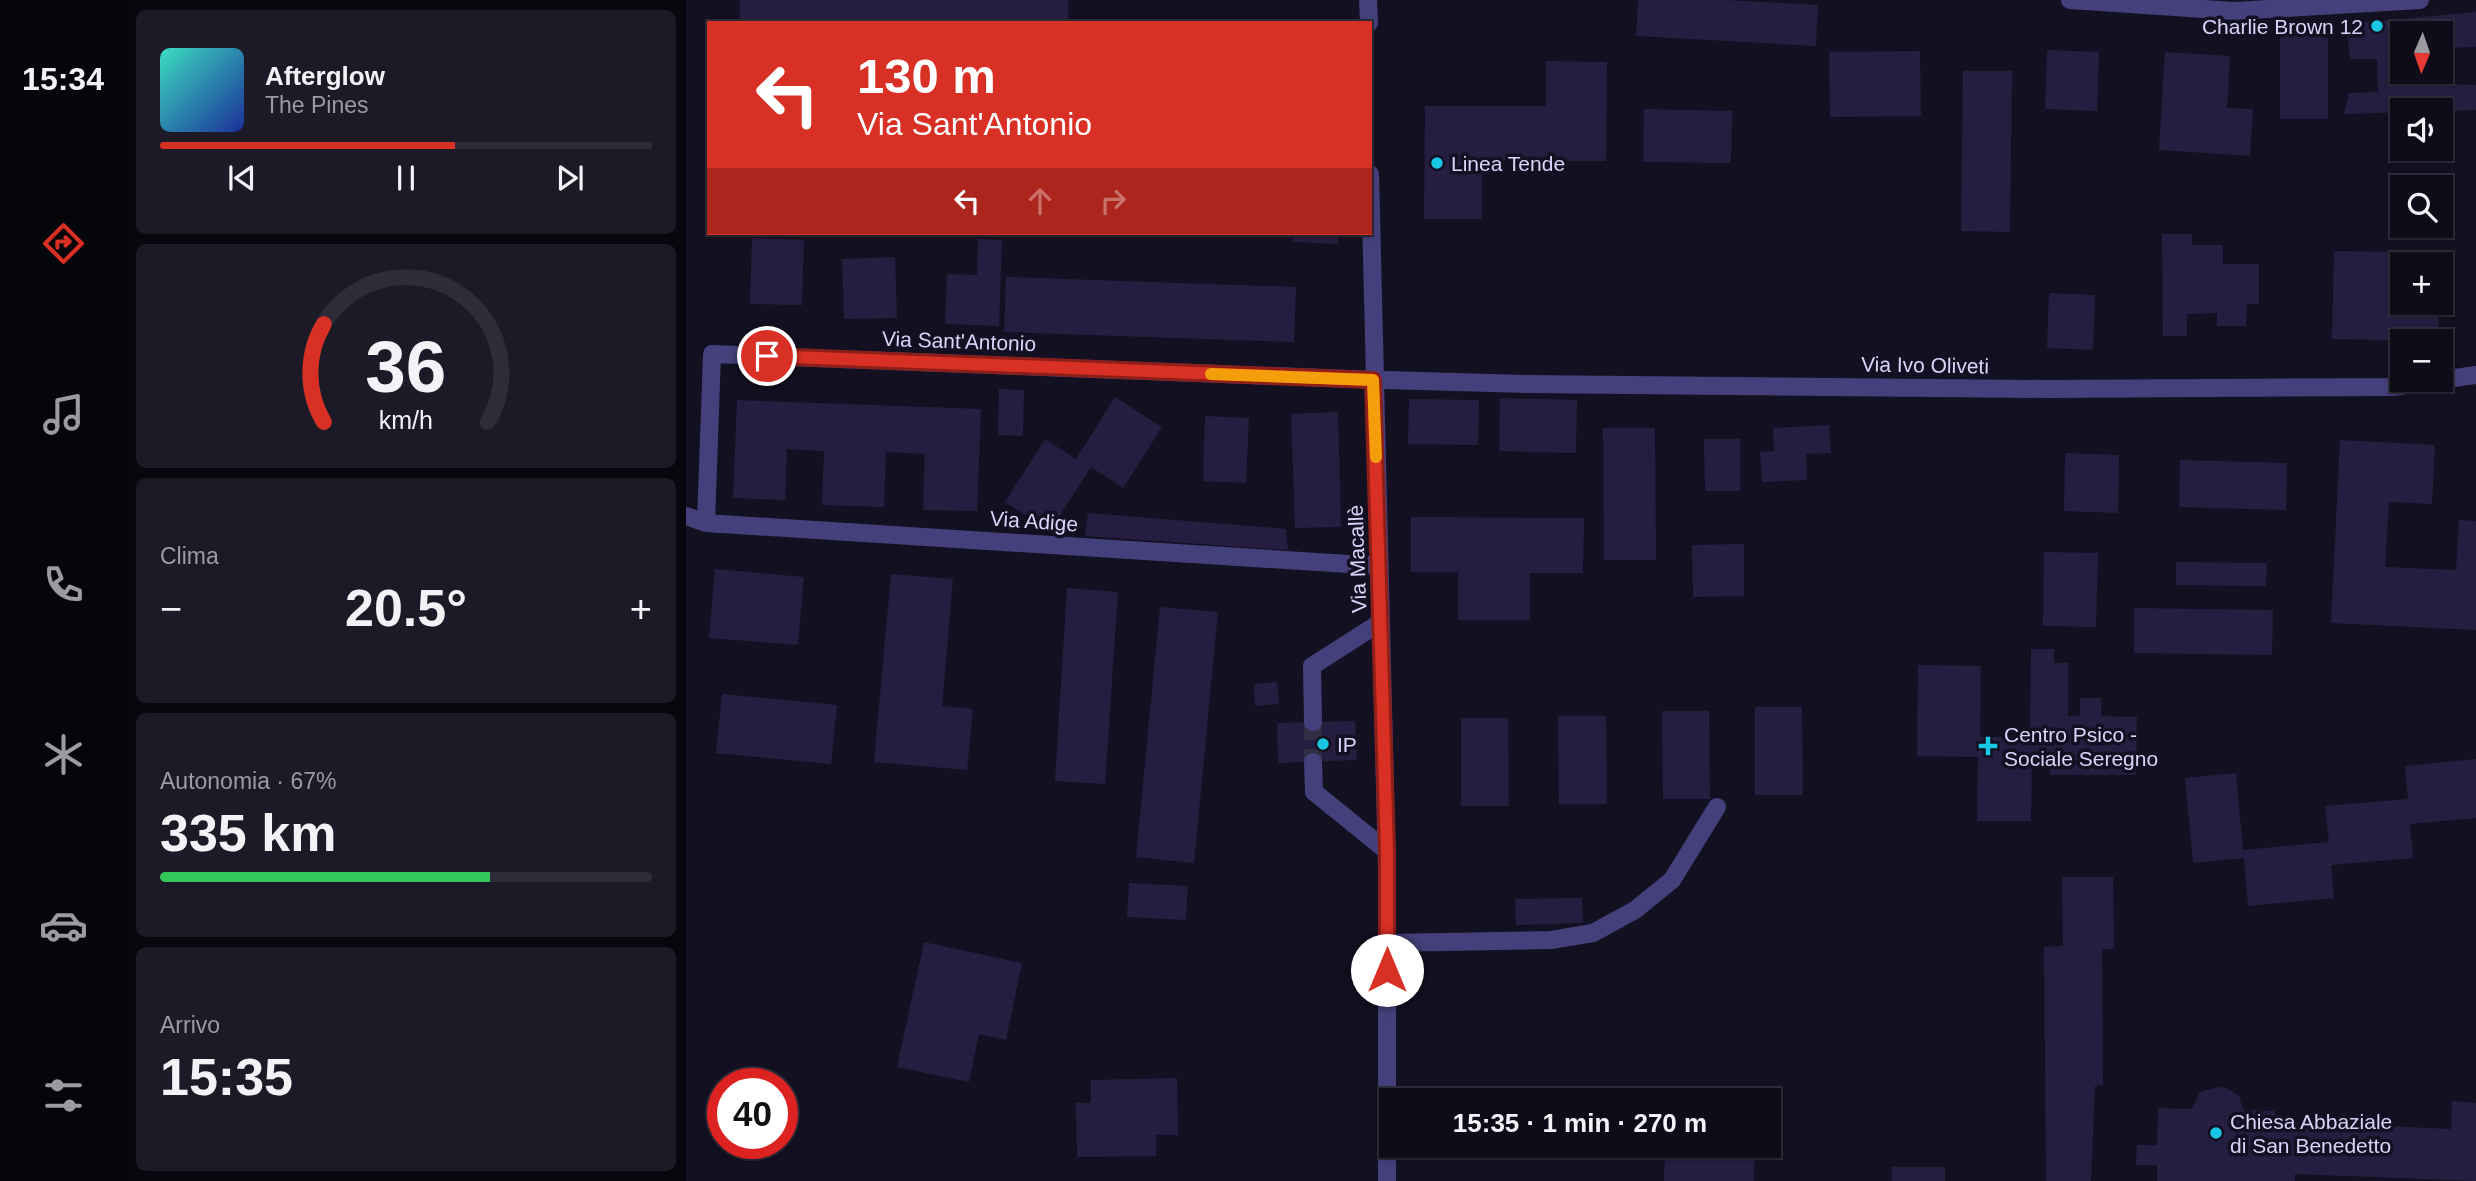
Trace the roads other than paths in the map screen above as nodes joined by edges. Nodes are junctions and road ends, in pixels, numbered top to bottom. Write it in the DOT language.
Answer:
graph roads {
  1 [pos="1368,0"];
  2 [pos="2070,0"];
  3 [pos="2420,0"];
  4 [pos="2330,3"];
  5 [pos="1368,21"];
  6 [pos="1371,235"];
  7 [pos="2476,375"];
  8 [pos="1373,380"];
  9 [pos="686,516"];
  10 [pos="706,523"];
  11 [pos="1380,566"];
  12 [pos="1381,622"];
  13 [pos="1313,722"];
  14 [pos="1313,762"];
  15 [pos="1717,807"];
  16 [pos="1387,851"];
  17 [pos="1387,943"];
  18 [pos="1387,1181"];
  1 -- 5 [label="street"];
  2 -- 4 [label="street"];
  3 -- 4 [label="street"];
  6 -- 8 [label="street, Via Macallè"];
  7 -- 8 [label="street, Via Ivo Oliveti"];
  8 -- 10 [label="street, Via Sant'Antonio"];
  8 -- 11 [label="street, Via Macallè"];
  9 -- 10 [label="street, Via Adige"];
  10 -- 11 [label="street, Via Adige"];
  11 -- 12 [label="street, Via Macallè"];
  12 -- 13 [label="street"];
  12 -- 16 [label="street, Via Macallè"];
  14 -- 16 [label="street"];
  15 -- 17 [label="street"];
  16 -- 17 [label="street, Via Macallè"];
  17 -- 18 [label="street, Via Macallè"];
}
